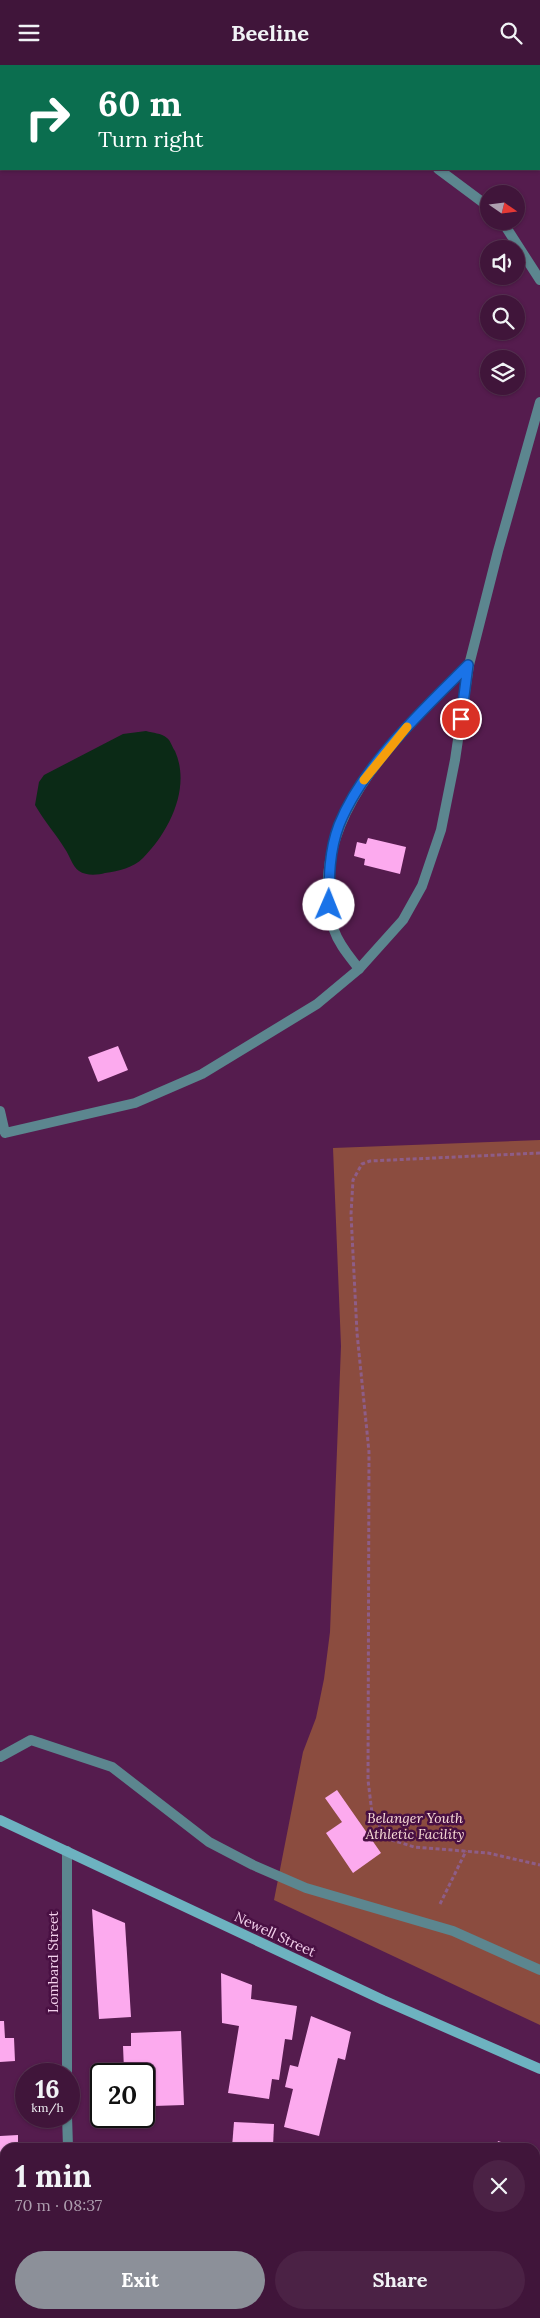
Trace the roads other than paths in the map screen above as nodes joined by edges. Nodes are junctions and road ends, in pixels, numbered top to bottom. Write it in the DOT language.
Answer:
graph roads {
  1 [pos="439,170"];
  2 [pos="480,200"];
  3 [pos="508,230"];
  4 [pos="540,280"];
  5 [pos="540,402"];
  6 [pos="468,665"];
  7 [pos="359,969"];
  8 [pos="0,1111"];
  9 [pos="0,1757"];
  10 [pos="0,1820"];
  11 [pos="67,1851"];
  12 [pos="540,1970"];
  13 [pos="67,2063"];
  14 [pos="540,2069"];
  15 [pos="67,2128"];
  16 [pos="68,2143"];
  1 -- 2 [label="street"];
  3 -- 4 [label="street"];
  5 -- 6 [label="street"];
  6 -- 7 [label="street"];
  6 -- 7 [label="street"];
  7 -- 8 [label="street"];
  9 -- 12 [label="street"];
  10 -- 11 [label="street, Newell Street"];
  11 -- 13 [label="street, Lombard Street"];
  11 -- 14 [label="street, Newell Street"];
  15 -- 16 [label="street"];
}
